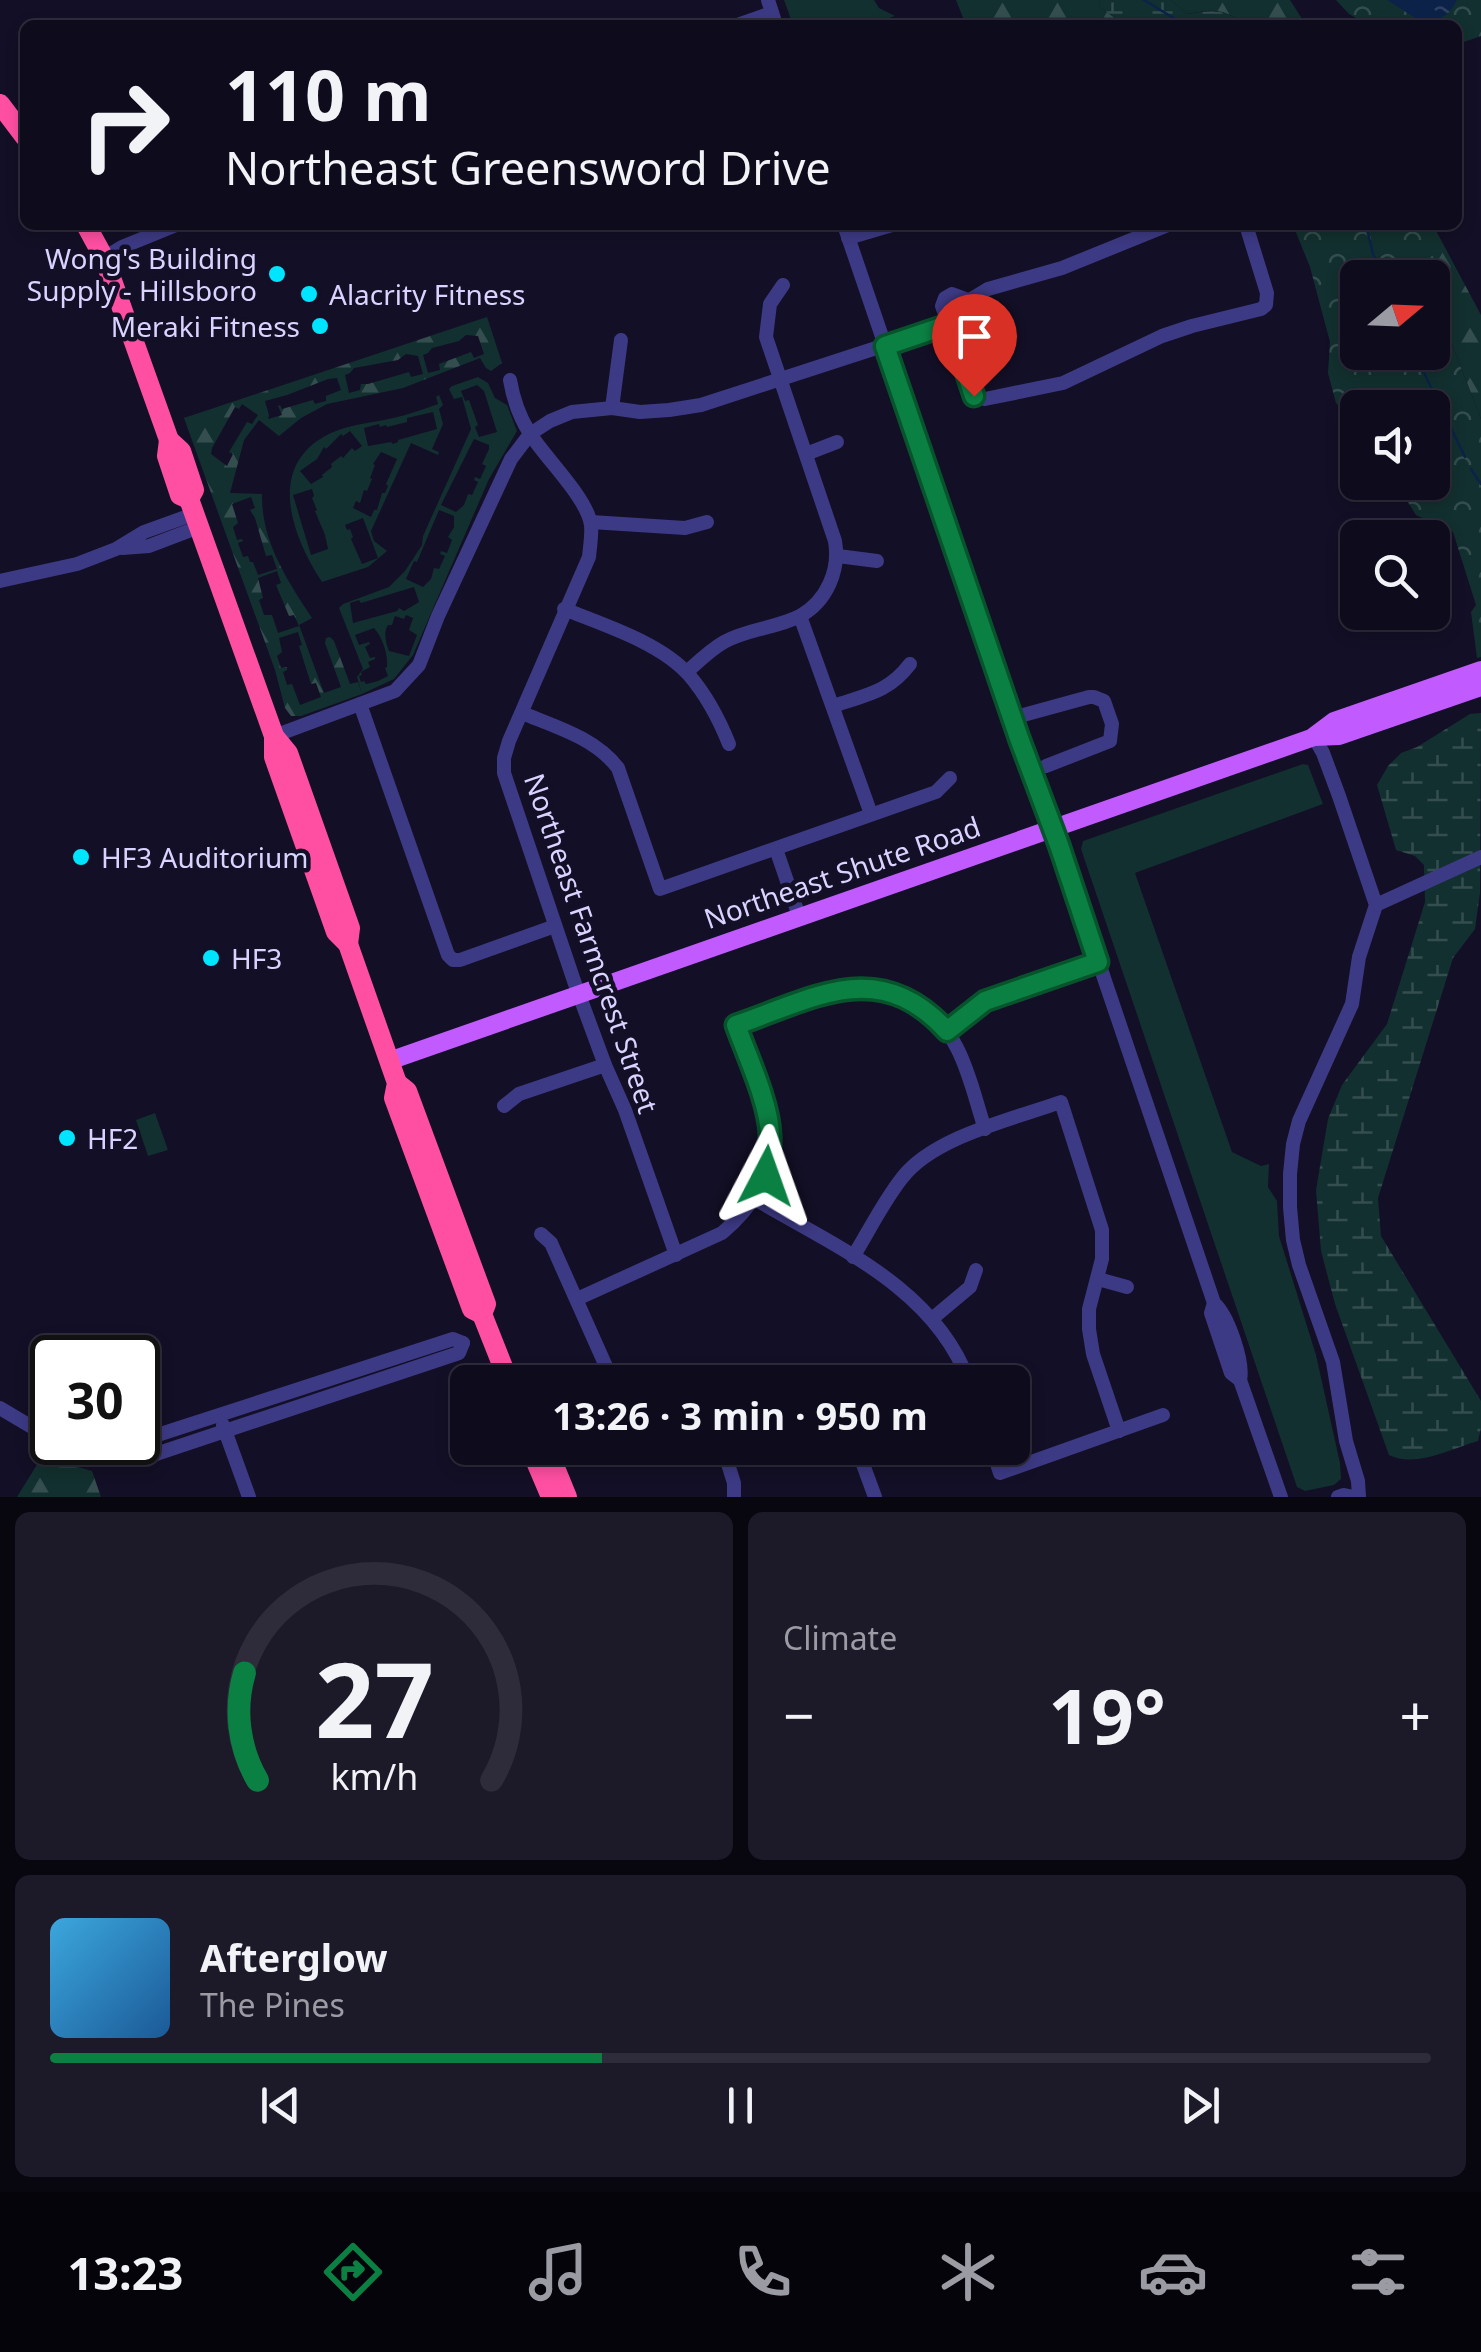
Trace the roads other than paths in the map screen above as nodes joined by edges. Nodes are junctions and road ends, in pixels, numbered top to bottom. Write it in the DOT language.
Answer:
graph roads {
  1 [pos="0,104"];
  2 [pos="20,130"];
  3 [pos="89,230"];
  4 [pos="164,230"];
  5 [pos="1248,230"];
  6 [pos="846,232"];
  7 [pos="1132,232"];
  8 [pos="104,258"];
  9 [pos="783,285"];
  10 [pos="950,324"];
  11 [pos="622,340"];
  12 [pos="885,346"];
  13 [pos="510,380"];
  14 [pos="781,380"];
  15 [pos="612,408"];
  16 [pos="530,434"];
  17 [pos="837,442"];
  18 [pos="806,454"];
  19 [pos="194,513"];
  20 [pos="591,522"];
  21 [pos="707,522"];
  22 [pos="838,556"];
  23 [pos="877,562"];
  24 [pos="0,582"];
  25 [pos="564,609"];
  26 [pos="800,616"];
  27 [pos="910,664"];
  28 [pos="1481,670"];
  29 [pos="687,672"];
  30 [pos="1481,687"];
  31 [pos="360,704"];
  32 [pos="833,706"];
  33 [pos="522,713"];
  34 [pos="1012,718"];
  35 [pos="274,736"];
  36 [pos="1314,737"];
  37 [pos="729,744"];
  38 [pos="1046,766"];
  39 [pos="950,778"];
  40 [pos="870,814"];
  41 [pos="1052,827"];
  42 [pos="776,848"];
  43 [pos="1481,857"];
  44 [pos="1376,905"];
  45 [pos="800,916"];
  46 [pos="555,926"];
  47 [pos="1098,962"];
  48 [pos="579,994"];
  49 [pos="947,1031"];
  50 [pos="389,1062"];
  51 [pos="605,1065"];
  52 [pos="504,1106"];
  53 [pos="985,1129"];
  54 [pos="756,1199"];
  55 [pos="541,1234"];
  56 [pos="676,1256"];
  57 [pos="853,1257"];
  58 [pos="976,1270"];
  59 [pos="1098,1278"];
  60 [pos="1126,1287"];
  61 [pos="577,1300"];
  62 [pos="933,1318"];
  63 [pos="486,1323"];
  64 [pos="463,1343"];
  65 [pos="502,1365"];
  66 [pos="606,1365"];
  67 [pos="961,1365"];
  68 [pos="0,1408"];
  69 [pos="219,1415"];
  70 [pos="1163,1416"];
  71 [pos="30,1426"];
  72 [pos="225,1430"];
  73 [pos="1119,1431"];
  74 [pos="160,1435"];
  75 [pos="160,1452"];
  76 [pos="1030,1462"];
  77 [pos="537,1465"];
  78 [pos="554,1465"];
  79 [pos="728,1465"];
  80 [pos="863,1465"];
  81 [pos="997,1465"];
  82 [pos="1023,1465"];
  83 [pos="249,1497"];
  84 [pos="551,1497"];
  85 [pos="567,1497"];
  86 [pos="734,1497"];
  87 [pos="875,1497"];
  88 [pos="1281,1497"];
  89 [pos="1338,1497"];
  90 [pos="1356,1497"];
  1 -- 2 [label="highway"];
  3 -- 8 [label="highway"];
  4 -- 8 [label="street"];
  5 -- 10 [label="street"];
  6 -- 12 [label="street"];
  7 -- 10 [label="street"];
  8 -- 19 [label="highway"];
  9 -- 14 [label="street"];
  10 -- 12 [label="street"];
  11 -- 15 [label="street"];
  12 -- 14 [label="street"];
  12 -- 34 [label="street"];
  13 -- 16 [label="street"];
  14 -- 15 [label="street"];
  14 -- 18 [label="street"];
  15 -- 16 [label="street"];
  16 -- 20 [label="street"];
  16 -- 31 [label="street"];
  17 -- 18 [label="street"];
  18 -- 22 [label="street"];
  19 -- 24 [label="street"];
  19 -- 35 [label="highway"];
  20 -- 21 [label="street"];
  20 -- 25 [label="street, Northeast Farmcrest Street"];
  22 -- 23 [label="street"];
  22 -- 26 [label="street"];
  25 -- 29 [label="street"];
  25 -- 33 [label="street, Northeast Farmcrest Street"];
  26 -- 29 [label="street"];
  26 -- 32 [label="street"];
  27 -- 32 [label="street"];
  28 -- 36 [label="main road, Northeast Shute Road"];
  29 -- 37 [label="street"];
  30 -- 36 [label="main road, Northeast Shute Road"];
  31 -- 35 [label="street"];
  31 -- 46 [label="street"];
  32 -- 40 [label="street"];
  33 -- 42 [label="street"];
  33 -- 46 [label="street, Northeast Farmcrest Street"];
  34 -- 38 [label="street"];
  34 -- 41 [label="street"];
  35 -- 50 [label="highway"];
  36 -- 41 [label="main road, Northeast Shute Road"];
  36 -- 44 [label="street"];
  39 -- 40 [label="street"];
  40 -- 42 [label="street"];
  41 -- 45 [label="main road, Northeast Shute Road"];
  41 -- 47 [label="street"];
  42 -- 45 [label="street"];
  43 -- 44 [label="street"];
  44 -- 90 [label="street"];
  45 -- 48 [label="main road, Northeast Shute Road"];
  46 -- 48 [label="street, Northeast Farmcrest Street"];
  47 -- 49 [label="street"];
  47 -- 88 [label="street"];
  48 -- 50 [label="main road, Northeast Shute Road"];
  48 -- 51 [label="street, Northeast Farmcrest Street"];
  49 -- 53 [label="street"];
  49 -- 54 [label="street"];
  50 -- 63 [label="highway"];
  51 -- 52 [label="street"];
  51 -- 56 [label="street, Northeast Farmcrest Street"];
  53 -- 57 [label="street"];
  53 -- 59 [label="street"];
  54 -- 56 [label="street"];
  54 -- 57 [label="street"];
  55 -- 61 [label="street"];
  56 -- 61 [label="street"];
  57 -- 62 [label="street"];
  58 -- 62 [label="street"];
  59 -- 60 [label="street"];
  59 -- 73 [label="street"];
  61 -- 66 [label="street"];
  62 -- 67 [label="street"];
  63 -- 64 [label="street"];
  63 -- 65 [label="highway"];
  64 -- 69 [label="street"];
  64 -- 72 [label="street"];
  68 -- 71 [label="street"];
  69 -- 72 [label="street"];
  69 -- 74 [label="street"];
  70 -- 73 [label="street"];
  72 -- 75 [label="street"];
  72 -- 83 [label="street"];
  73 -- 76 [label="street"];
  77 -- 84 [label="highway"];
  78 -- 85 [label="highway"];
  79 -- 86 [label="street"];
  80 -- 87 [label="street"];
  81 -- 82 [label="street"];
  89 -- 90 [label="street"];
}
